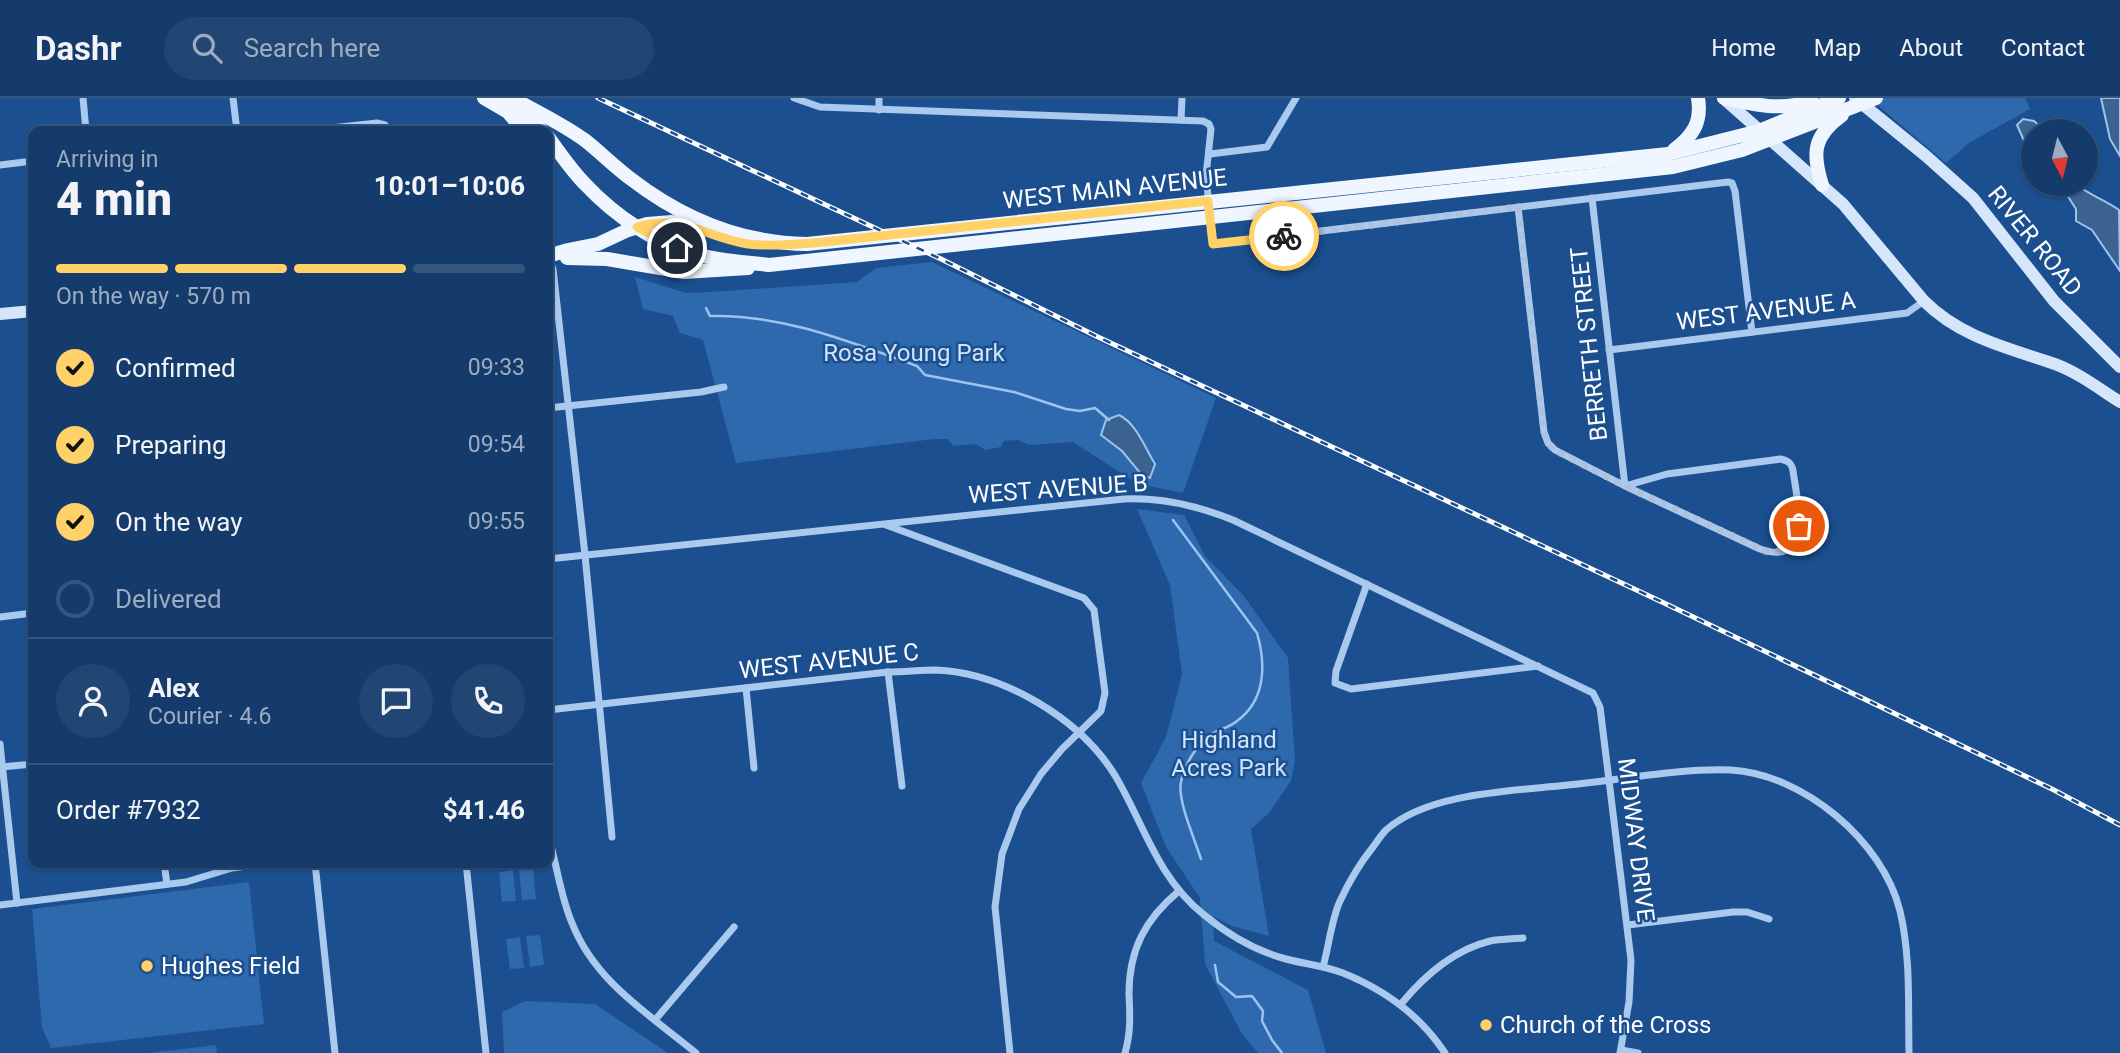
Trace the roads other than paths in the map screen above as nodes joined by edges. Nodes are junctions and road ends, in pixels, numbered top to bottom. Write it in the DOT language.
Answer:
graph roads {
  1 [pos="83,98"];
  2 [pos="233,98"];
  3 [pos="484,98"];
  4 [pos="499,98"];
  5 [pos="512,98"];
  6 [pos="794,98"];
  7 [pos="879,98"];
  8 [pos="1182,98"];
  9 [pos="1296,98"];
  10 [pos="1698,98"];
  11 [pos="1723,98"];
  12 [pos="1839,98"];
  13 [pos="1876,98"];
  14 [pos="1853,103"];
  15 [pos="1816,107"];
  16 [pos="879,110"];
  17 [pos="1181,120"];
  18 [pos="86,126"];
  19 [pos="236,126"];
  20 [pos="353,126"];
  21 [pos="380,126"];
  22 [pos="520,126"];
  23 [pos="537,126"];
  24 [pos="1759,131"];
  25 [pos="1771,141"];
  26 [pos="553,143"];
  27 [pos="1210,154"];
  28 [pos="1668,154"];
  29 [pos="28,162"];
  30 [pos="0,165"];
  31 [pos="1822,185"];
  32 [pos="1592,198"];
  33 [pos="1208,201"];
  34 [pos="1518,207"];
  35 [pos="1209,218"];
  36 [pos="637,227"];
  37 [pos="792,243"];
  38 [pos="553,254"];
  39 [pos="553,256"];
  40 [pos="769,265"];
  41 [pos="553,269"];
  42 [pos="1924,301"];
  43 [pos="28,311"];
  44 [pos="0,314"];
  45 [pos="1752,332"];
  46 [pos="1609,350"];
  47 [pos="2120,367"];
  48 [pos="724,387"];
  49 [pos="2120,402"];
  50 [pos="567,406"];
  51 [pos="553,407"];
  52 [pos="1625,486"];
  53 [pos="882,524"];
  54 [pos="584,555"];
  55 [pos="553,558"];
  56 [pos="1367,584"];
  57 [pos="28,614"];
  58 [pos="0,617"];
  59 [pos="1538,666"];
  60 [pos="888,673"];
  61 [pos="746,688"];
  62 [pos="599,705"];
  63 [pos="553,710"];
  64 [pos="1078,734"];
  65 [pos="0,744"];
  66 [pos="28,764"];
  67 [pos="1,767"];
  68 [pos="754,768"];
  69 [pos="1610,781"];
  70 [pos="902,786"];
  71 [pos="612,836"];
  72 [pos="553,853"];
  73 [pos="165,868"];
  74 [pos="231,868"];
  75 [pos="316,868"];
  76 [pos="467,868"];
  77 [pos="167,884"];
  78 [pos="1179,891"];
  79 [pos="17,903"];
  80 [pos="0,905"];
  81 [pos="1769,919"];
  82 [pos="1628,925"];
  83 [pos="734,927"];
  84 [pos="1523,938"];
  85 [pos="1323,967"];
  86 [pos="1401,1004"];
  87 [pos="655,1020"];
  88 [pos="1620,1052"];
  89 [pos="335,1053"];
  90 [pos="486,1053"];
  91 [pos="696,1053"];
  92 [pos="1010,1053"];
  93 [pos="1125,1053"];
  94 [pos="1445,1053"];
  95 [pos="1637,1053"];
  96 [pos="1909,1053"];
  1 -- 18 [label="street"];
  2 -- 19 [label="street"];
  3 -- 22 [label="main road"];
  4 -- 23 [label="main road"];
  5 -- 37 [label="main road, WEST MAIN AVENUE"];
  6 -- 16 [label="street"];
  7 -- 16 [label="street"];
  8 -- 17 [label="street"];
  9 -- 27 [label="street"];
  10 -- 28 [label="main road"];
  11 -- 15 [label="main road"];
  11 -- 24 [label="street"];
  12 -- 15 [label="main road"];
  13 -- 14 [label="main road, bridge"];
  14 -- 15 [label="main road, bridge"];
  14 -- 31 [label="main road, bridge"];
  14 -- 47 [label="street, RIVER ROAD"];
  15 -- 24 [label="main road, WEST MAIN AVENUE"];
  15 -- 25 [label="main road, WEST MAIN AVENUE"];
  16 -- 17 [label="street"];
  17 -- 27 [label="street"];
  20 -- 21 [label="street"];
  24 -- 25 [label="street"];
  24 -- 28 [label="main road, WEST MAIN AVENUE"];
  25 -- 31 [label="street"];
  25 -- 35 [label="main road, WEST MAIN AVENUE"];
  26 -- 36 [label="main road, WEST MAIN AVENUE"];
  27 -- 33 [label="street"];
  28 -- 33 [label="main road, WEST MAIN AVENUE"];
  29 -- 30 [label="street"];
  31 -- 42 [label="street"];
  32 -- 34 [label="street"];
  32 -- 45 [label="street"];
  32 -- 46 [label="street, BERRETH STREET"];
  33 -- 35 [label="street"];
  33 -- 37 [label="main road, WEST MAIN AVENUE"];
  34 -- 35 [label="street"];
  34 -- 52 [label="street"];
  35 -- 40 [label="main road, WEST MAIN AVENUE"];
  36 -- 37 [label="main road"];
  36 -- 38 [label="main road"];
  36 -- 40 [label="main road, WEST MAIN AVENUE"];
  39 -- 40 [label="main road"];
  41 -- 50 [label="street"];
  42 -- 45 [label="street, WEST AVENUE A"];
  42 -- 49 [label="street"];
  43 -- 44 [label="street"];
  45 -- 46 [label="street, WEST AVENUE A"];
  46 -- 52 [label="street, BERRETH STREET"];
  48 -- 50 [label="street"];
  50 -- 51 [label="street"];
  50 -- 54 [label="street"];
  52 -- 52 [label="street"];
  53 -- 54 [label="street, WEST AVENUE B"];
  53 -- 56 [label="street, WEST AVENUE B"];
  53 -- 64 [label="street"];
  54 -- 55 [label="street, WEST AVENUE B"];
  54 -- 62 [label="street"];
  56 -- 59 [label="street, WEST AVENUE B"];
  56 -- 59 [label="street"];
  57 -- 58 [label="street"];
  59 -- 69 [label="street, MIDWAY DRIVE"];
  60 -- 61 [label="street, WEST AVENUE C"];
  60 -- 64 [label="street, WEST AVENUE C"];
  60 -- 70 [label="street"];
  61 -- 62 [label="street, WEST AVENUE C"];
  61 -- 68 [label="street"];
  62 -- 63 [label="street, WEST AVENUE C"];
  62 -- 71 [label="street"];
  64 -- 78 [label="street, WEST AVENUE C"];
  64 -- 92 [label="street"];
  65 -- 67 [label="street"];
  66 -- 67 [label="street"];
  67 -- 79 [label="street"];
  69 -- 82 [label="street, MIDWAY DRIVE"];
  69 -- 85 [label="street"];
  69 -- 96 [label="street"];
  72 -- 87 [label="street"];
  73 -- 77 [label="street"];
  74 -- 77 [label="street"];
  75 -- 89 [label="street"];
  76 -- 90 [label="street"];
  77 -- 79 [label="street"];
  78 -- 85 [label="street, WEST AVENUE C"];
  78 -- 93 [label="street"];
  79 -- 80 [label="street"];
  81 -- 82 [label="street"];
  82 -- 88 [label="street, MIDWAY DRIVE"];
  83 -- 87 [label="street"];
  84 -- 86 [label="street"];
  85 -- 86 [label="street, WEST AVENUE C"];
  86 -- 94 [label="street, WEST AVENUE C"];
  87 -- 91 [label="street"];
  88 -- 95 [label="street"];
}
